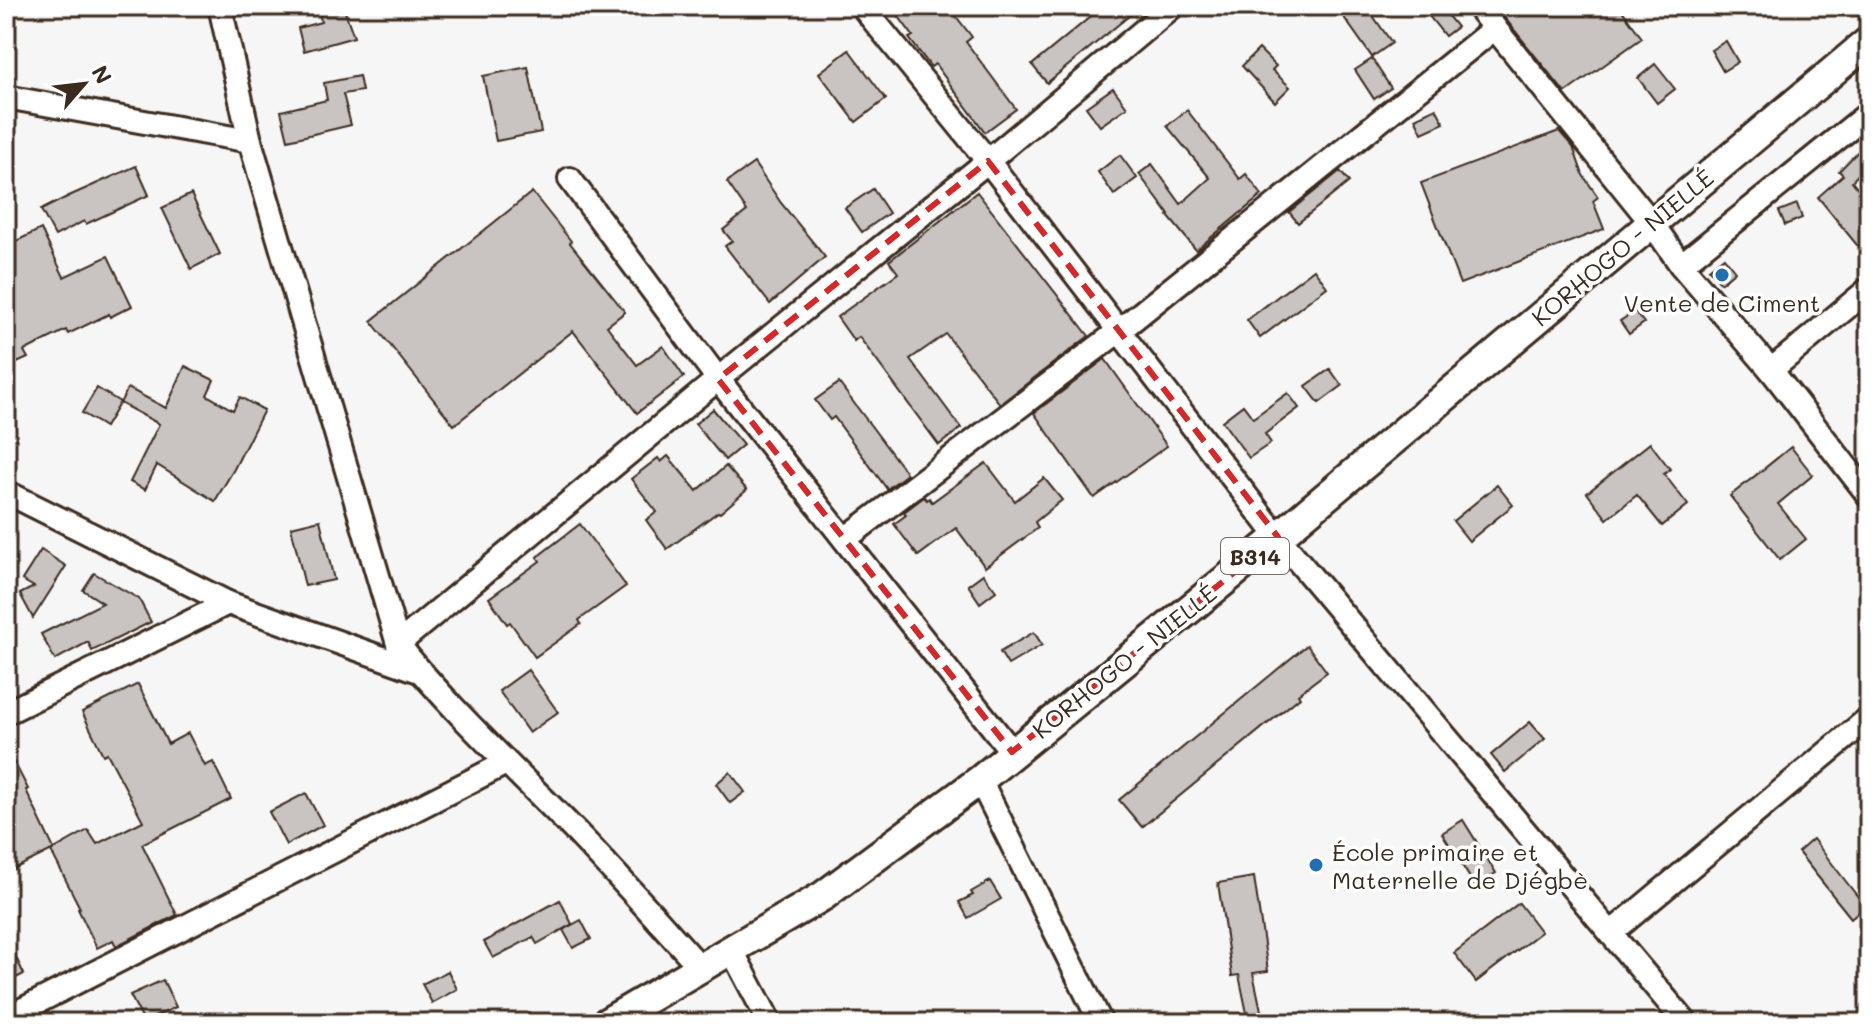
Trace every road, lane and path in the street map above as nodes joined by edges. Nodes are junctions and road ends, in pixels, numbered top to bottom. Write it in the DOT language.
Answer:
graph roads {
  1 [pos="220,6"];
  2 [pos="862,6"];
  3 [pos="1173,6"];
  4 [pos="1477,6"];
  5 [pos="1495,28"];
  6 [pos="1869,41"];
  7 [pos="6,97"];
  8 [pos="1869,113"];
  9 [pos="250,141"];
  10 [pos="988,161"];
  11 [pos="570,179"];
  12 [pos="1651,222"];
  13 [pos="1681,265"];
  14 [pos="1866,297"];
  15 [pos="1119,331"];
  16 [pos="1771,370"];
  17 [pos="718,379"];
  18 [pos="6,492"];
  19 [pos="1869,496"];
  20 [pos="1278,537"];
  21 [pos="845,539"];
  22 [pos="228,603"];
  23 [pos="398,644"];
  24 [pos="420,672"];
  25 [pos="6,713"];
  26 [pos="1869,718"];
  27 [pos="1012,752"];
  28 [pos="506,763"];
  29 [pos="980,780"];
  30 [pos="1611,933"];
  31 [pos="731,949"];
  32 [pos="701,968"];
  33 [pos="6,1018"];
  34 [pos="606,1023"];
  35 [pos="770,1023"];
  36 [pos="1101,1023"];
  37 [pos="1686,1023"];
  1 -- 9 [label="street"];
  2 -- 10 [label="street"];
  3 -- 10 [label="street"];
  4 -- 5 [label="street"];
  5 -- 12 [label="street"];
  5 -- 15 [label="street"];
  6 -- 12 [label="main road, KORHOGO - NIELLÉ / B314"];
  7 -- 9 [label="street"];
  8 -- 13 [label="street"];
  9 -- 23 [label="street"];
  10 -- 15 [label="street"];
  10 -- 17 [label="street"];
  11 -- 17 [label="street"];
  12 -- 13 [label="street"];
  12 -- 20 [label="main road, KORHOGO - NIELLÉ / B314"];
  13 -- 16 [label="street"];
  14 -- 16 [label="street"];
  15 -- 20 [label="street"];
  15 -- 21 [label="street"];
  16 -- 19 [label="street"];
  17 -- 21 [label="street"];
  17 -- 23 [label="street"];
  18 -- 22 [label="street"];
  20 -- 27 [label="main road, KORHOGO - NIELLÉ / B314"];
  20 -- 30 [label="street"];
  21 -- 27 [label="street"];
  22 -- 24 [label="street"];
  22 -- 25 [label="street"];
  23 -- 24 [label="street"];
  24 -- 28 [label="street"];
  26 -- 30 [label="street"];
  27 -- 29 [label="main road, KORHOGO - NIELLÉ / B314"];
  28 -- 32 [label="street"];
  28 -- 33 [label="street"];
  29 -- 31 [label="main road, KORHOGO - NIELLÉ / B314"];
  29 -- 36 [label="street"];
  30 -- 37 [label="street"];
  31 -- 32 [label="main road, KORHOGO - NIELLÉ / B314"];
  31 -- 35 [label="street"];
  32 -- 34 [label="main road, KORHOGO - NIELLÉ / B314"];
}
